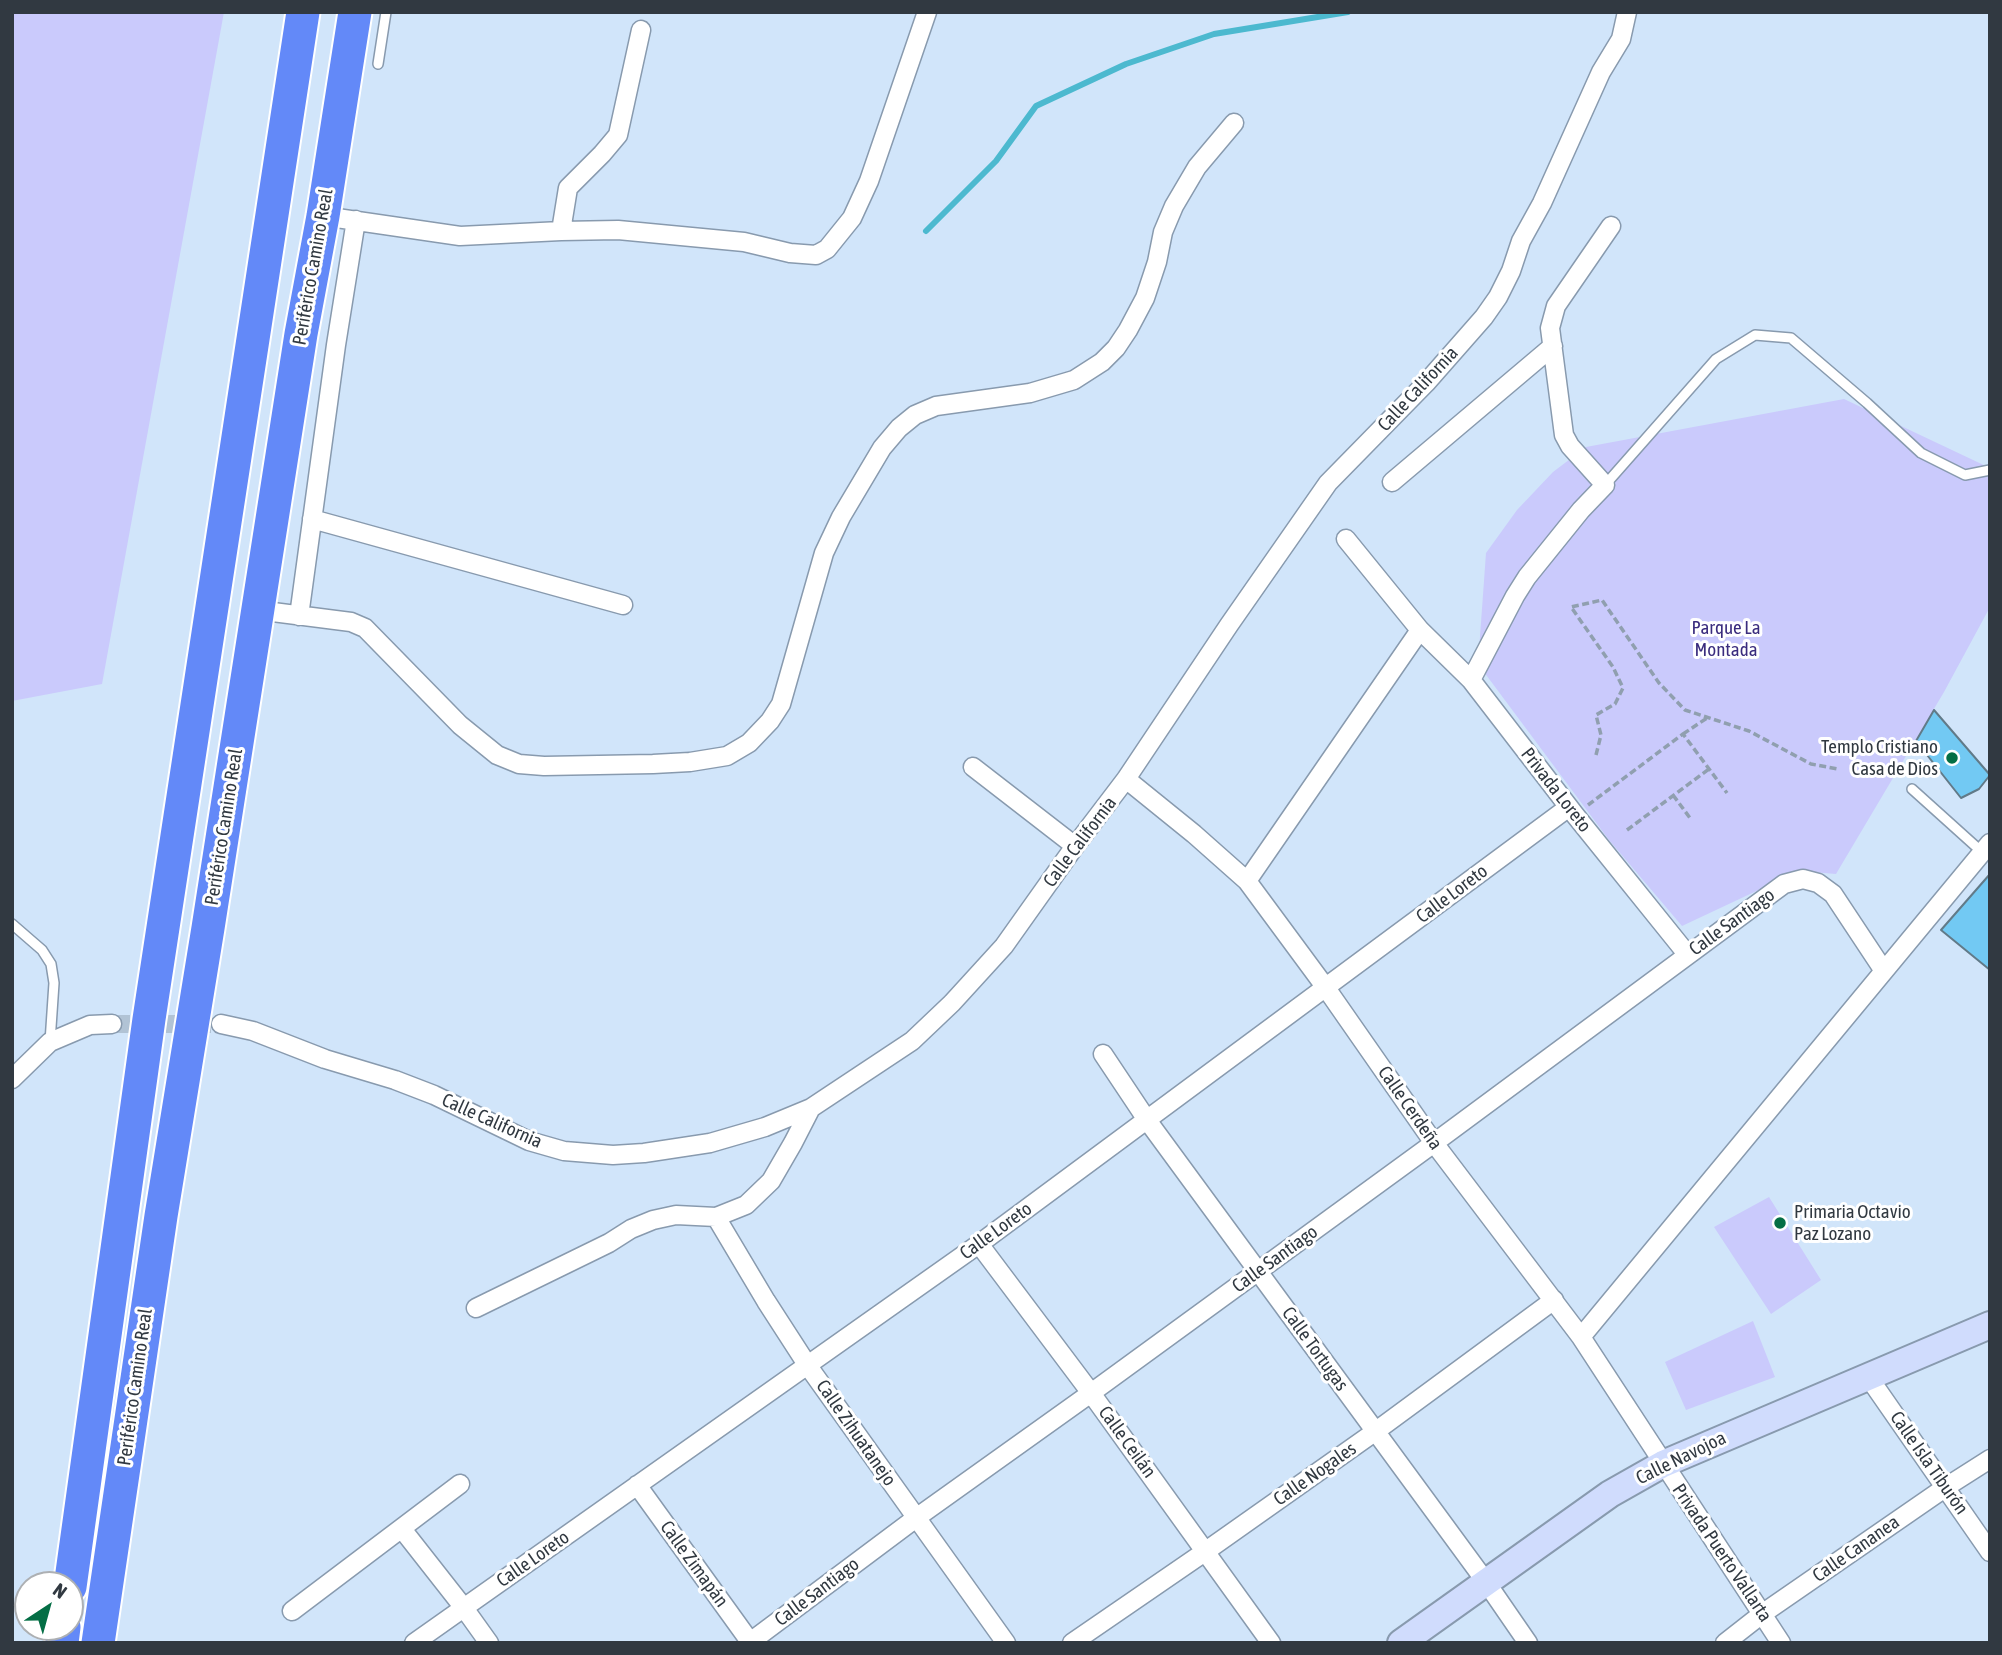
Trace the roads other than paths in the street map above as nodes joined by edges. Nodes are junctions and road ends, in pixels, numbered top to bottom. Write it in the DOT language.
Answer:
graph roads {
  1 [pos="303,12"];
  2 [pos="355,12"];
  3 [pos="386,12"];
  4 [pos="927,12"];
  5 [pos="1627,12"];
  6 [pos="641,30"];
  7 [pos="378,64"];
  8 [pos="1234,123"];
  9 [pos="323,215"];
  10 [pos="356,220"];
  11 [pos="1611,226"];
  12 [pos="561,231"];
  13 [pos="318,339"];
  14 [pos="1553,346"];
  15 [pos="1990,470"];
  16 [pos="1392,482"];
  17 [pos="1605,485"];
  18 [pos="312,519"];
  19 [pos="1346,539"];
  20 [pos="623,605"];
  21 [pos="257,610"];
  22 [pos="299,616"];
  23 [pos="1420,630"];
  24 [pos="1471,680"];
  25 [pos="973,767"];
  26 [pos="1126,779"];
  27 [pos="1912,789"];
  28 [pos="1572,811"];
  29 [pos="1075,846"];
  30 [pos="1986,848"];
  31 [pos="1247,881"];
  32 [pos="12,924"];
  33 [pos="1687,954"];
  34 [pos="1884,971"];
  35 [pos="1326,988"];
  36 [pos="112,1024"];
  37 [pos="221,1024"];
  38 [pos="50,1042"];
  39 [pos="1102,1054"];
  40 [pos="12,1079"];
  41 [pos="811,1108"];
  42 [pos="1147,1120"];
  43 [pos="1434,1143"];
  44 [pos="716,1217"];
  45 [pos="979,1244"];
  46 [pos="1258,1272"];
  47 [pos="1554,1300"];
  48 [pos="476,1308"];
  49 [pos="1990,1325"];
  50 [pos="1581,1337"];
  51 [pos="808,1366"];
  52 [pos="1867,1376"];
  53 [pos="1091,1393"];
  54 [pos="1376,1431"];
  55 [pos="1990,1458"];
  56 [pos="1662,1464"];
  57 [pos="460,1484"];
  58 [pos="637,1485"];
  59 [pos="1946,1487"];
  60 [pos="916,1518"];
  61 [pos="402,1529"];
  62 [pos="1206,1551"];
  63 [pos="1990,1552"];
  64 [pos="72,1571"];
  65 [pos="1486,1582"];
  66 [pos="464,1608"];
  67 [pos="292,1611"];
  68 [pos="1762,1614"];
  69 [pos="750,1642"];
  70 [pos="97,1643"];
  71 [pos="414,1643"];
  72 [pos="489,1643"];
  73 [pos="1006,1643"];
  74 [pos="1072,1643"];
  75 [pos="1271,1643"];
  76 [pos="1401,1643"];
  77 [pos="1528,1643"];
  78 [pos="1725,1643"];
  79 [pos="1781,1643"];
  1 -- 64 [label="highway, Periférico Camino Real"];
  2 -- 9 [label="highway, Periférico Camino Real"];
  3 -- 7 [label="lane"];
  4 -- 12 [label="street"];
  5 -- 26 [label="street, Calle California"];
  6 -- 12 [label="street"];
  8 -- 22 [label="street"];
  9 -- 10 [label="street"];
  9 -- 13 [label="highway, Periférico Camino Real"];
  10 -- 12 [label="street"];
  10 -- 13 [label="street"];
  11 -- 14 [label="street"];
  13 -- 18 [label="street"];
  13 -- 21 [label="highway, Periférico Camino Real"];
  14 -- 16 [label="street"];
  14 -- 17 [label="street"];
  15 -- 17 [label="lane"];
  17 -- 24 [label="street"];
  18 -- 20 [label="street"];
  18 -- 22 [label="street"];
  19 -- 23 [label="street, Privada Loreto"];
  21 -- 22 [label="street"];
  21 -- 70 [label="highway, Periférico Camino Real"];
  23 -- 24 [label="street, Privada Loreto"];
  23 -- 31 [label="street"];
  24 -- 28 [label="street, Privada Loreto"];
  25 -- 29 [label="street"];
  26 -- 29 [label="street, Calle California"];
  26 -- 31 [label="street, Calle Cerdeña"];
  27 -- 30 [label="lane"];
  28 -- 33 [label="street, Privada Loreto"];
  28 -- 35 [label="street, Calle Loreto"];
  29 -- 41 [label="street, Calle California"];
  30 -- 34 [label="street"];
  31 -- 35 [label="street, Calle Cerdeña"];
  32 -- 38 [label="lane"];
  33 -- 34 [label="street, Calle Santiago"];
  33 -- 43 [label="street, Calle Santiago"];
  34 -- 50 [label="street"];
  35 -- 42 [label="street, Calle Loreto"];
  35 -- 43 [label="street, Calle Cerdeña"];
  36 -- 38 [label="street"];
  37 -- 41 [label="street, Calle California"];
  38 -- 40 [label="street"];
  39 -- 42 [label="street, Calle Tortugas"];
  41 -- 44 [label="street"];
  42 -- 45 [label="street, Calle Loreto"];
  42 -- 46 [label="street, Calle Tortugas"];
  43 -- 46 [label="street, Calle Santiago"];
  43 -- 47 [label="street, Calle Cerdeña"];
  44 -- 48 [label="street"];
  44 -- 51 [label="street, Calle Zihuatanejo"];
  45 -- 51 [label="street, Calle Loreto"];
  45 -- 53 [label="street, Calle Ceilán"];
  46 -- 53 [label="street, Calle Santiago"];
  46 -- 54 [label="street, Calle Tortugas"];
  47 -- 50 [label="street, Calle Cerdeña"];
  47 -- 54 [label="street, Calle Nogales"];
  49 -- 52 [label="main road, Calle Navojoa"];
  50 -- 56 [label="street, Calle Cerdeña"];
  51 -- 58 [label="street, Calle Loreto"];
  51 -- 60 [label="street, Calle Zihuatanejo"];
  52 -- 56 [label="main road, Calle Navojoa"];
  52 -- 59 [label="street, Calle Isla Tiburón"];
  53 -- 60 [label="street, Calle Santiago"];
  53 -- 62 [label="street, Calle Ceilán"];
  54 -- 62 [label="street, Calle Nogales"];
  54 -- 65 [label="street, Calle Tortugas"];
  55 -- 59 [label="street, Calle Cananea"];
  56 -- 65 [label="main road, Calle Navojoa"];
  56 -- 68 [label="street, Privada Puerto Vallarta"];
  57 -- 61 [label="street"];
  58 -- 66 [label="street, Calle Loreto"];
  58 -- 69 [label="street, Calle Zimapán"];
  59 -- 63 [label="street, Calle Isla Tiburón"];
  59 -- 68 [label="street, Calle Cananea"];
  60 -- 69 [label="street, Calle Santiago"];
  60 -- 73 [label="street, Calle Zihuatanejo"];
  61 -- 66 [label="street"];
  61 -- 67 [label="street"];
  62 -- 74 [label="street, Calle Nogales"];
  62 -- 75 [label="street, Calle Ceilán"];
  65 -- 76 [label="main road, Calle Navojoa"];
  65 -- 77 [label="street, Calle Tortugas"];
  66 -- 71 [label="street, Calle Loreto"];
  66 -- 72 [label="street"];
  68 -- 78 [label="street, Calle Cananea"];
  68 -- 79 [label="street, Privada Puerto Vallarta"];
}
